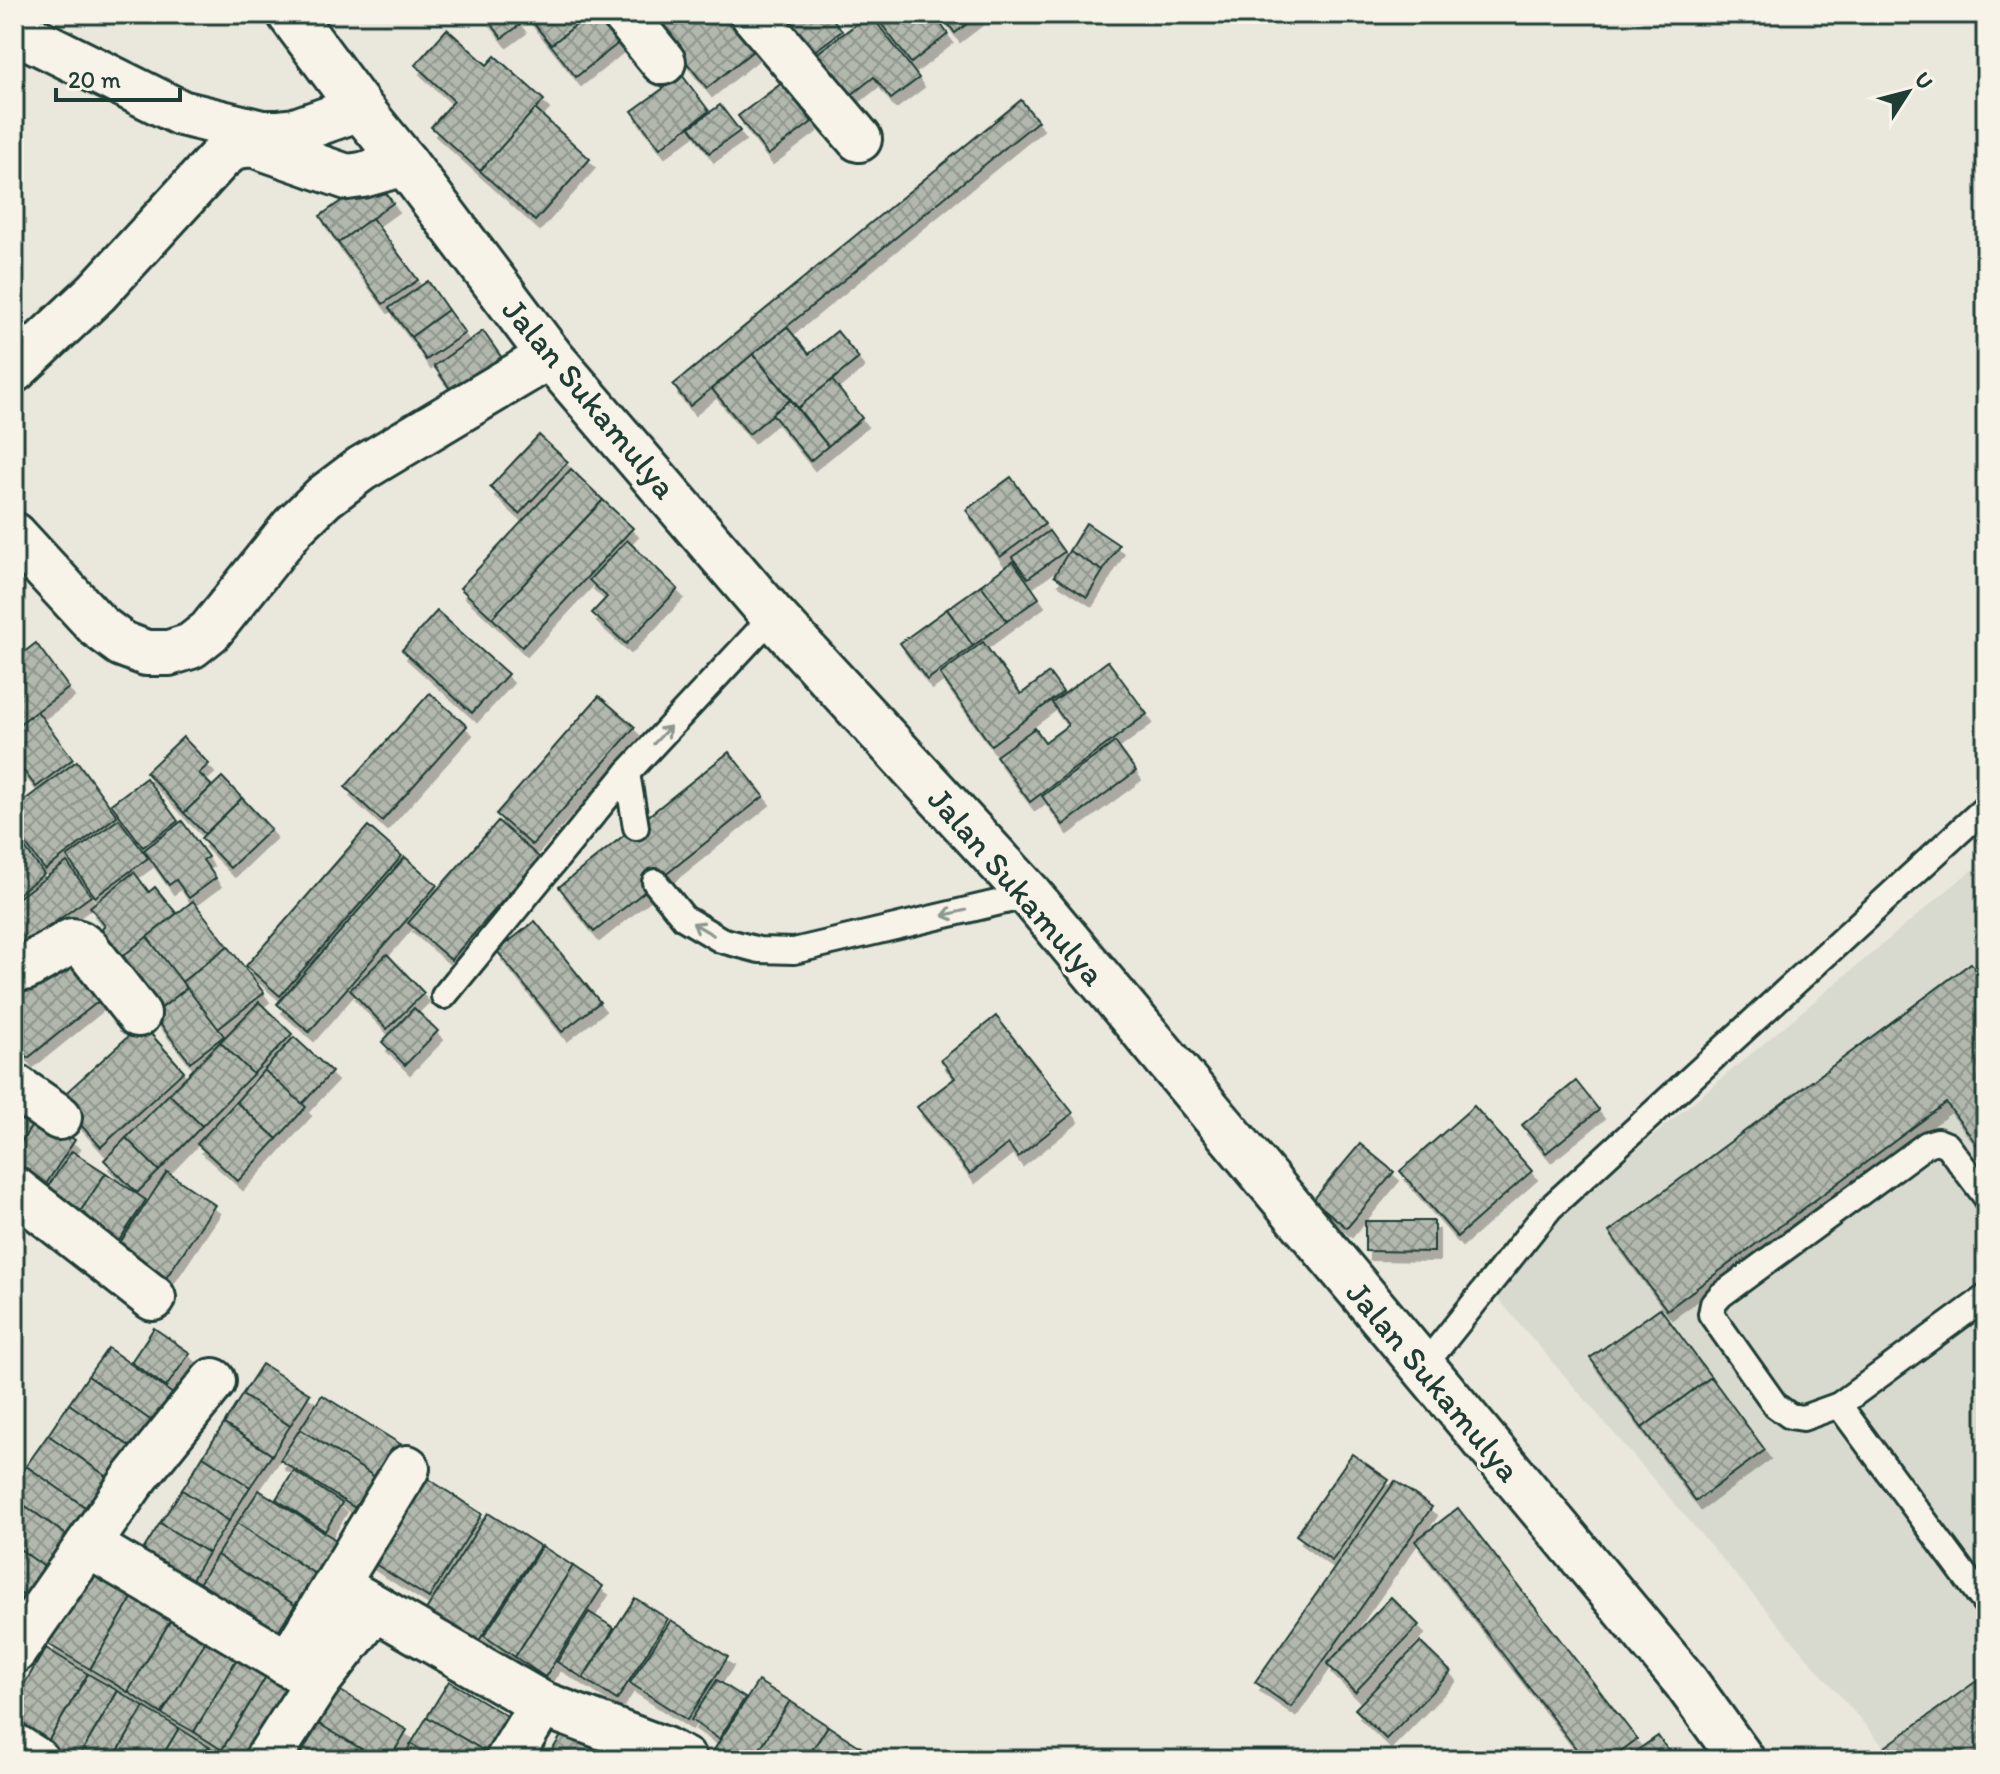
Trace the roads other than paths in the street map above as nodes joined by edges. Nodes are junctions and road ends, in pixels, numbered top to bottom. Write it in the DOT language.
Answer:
graph roads {
  1 [pos="290,14"];
  2 [pos="624,14"];
  3 [pos="753,14"];
  4 [pos="14,30"];
  5 [pos="663,62"];
  6 [pos="360,108"];
  7 [pos="859,139"];
  8 [pos="405,163"];
  9 [pos="550,356"];
  10 [pos="14,370"];
  11 [pos="14,535"];
  12 [pos="773,616"];
  13 [pos="627,773"];
  14 [pos="1986,807"];
  15 [pos="636,827"];
  16 [pos="655,882"];
  17 [pos="1030,895"];
  18 [pos="14,965"];
  19 [pos="444,996"];
  20 [pos="138,1014"];
  21 [pos="14,1086"];
  22 [pos="59,1117"];
  23 [pos="14,1189"];
  24 [pos="1986,1197"];
  25 [pos="1986,1297"];
  26 [pos="153,1298"];
  27 [pos="1423,1367"];
  28 [pos="213,1381"];
  29 [pos="1839,1405"];
  30 [pos="407,1468"];
  31 [pos="88,1545"];
  32 [pos="336,1585"];
  33 [pos="1986,1604"];
  34 [pos="375,1608"];
  35 [pos="14,1651"];
  36 [pos="303,1672"];
  37 [pos="542,1704"];
  38 [pos="14,1746"];
  39 [pos="36,1760"];
  40 [pos="267,1760"];
  41 [pos="508,1760"];
  42 [pos="684,1760"];
  43 [pos="1742,1760"];
  1 -- 6 [label="street, Jalan Sukamulya"];
  2 -- 5 [label="street"];
  3 -- 7 [label="street"];
  4 -- 6 [label="street"];
  6 -- 8 [label="street, Jalan Sukamulya"];
  8 -- 9 [label="street, Jalan Sukamulya"];
  8 -- 10 [label="street"];
  9 -- 11 [label="street"];
  9 -- 12 [label="street, Jalan Sukamulya"];
  13 -- 12 [label="lane, one-way"];
  12 -- 17 [label="street, Jalan Sukamulya"];
  13 -- 15 [label="lane"];
  13 -- 19 [label="lane"];
  14 -- 27 [label="lane"];
  17 -- 16 [label="lane, one-way"];
  17 -- 27 [label="street, Jalan Sukamulya"];
  18 -- 20 [label="street"];
  21 -- 22 [label="street"];
  23 -- 26 [label="street"];
  24 -- 29 [label="lane"];
  25 -- 29 [label="lane"];
  27 -- 43 [label="street, Jalan Sukamulya"];
  28 -- 31 [label="street"];
  29 -- 33 [label="lane"];
  30 -- 32 [label="street"];
  31 -- 35 [label="street"];
  31 -- 36 [label="street"];
  32 -- 34 [label="street"];
  32 -- 36 [label="street"];
  34 -- 36 [label="street"];
  34 -- 37 [label="street"];
  36 -- 40 [label="street"];
  37 -- 41 [label="street"];
  37 -- 42 [label="street"];
  38 -- 39 [label="street"];
}
